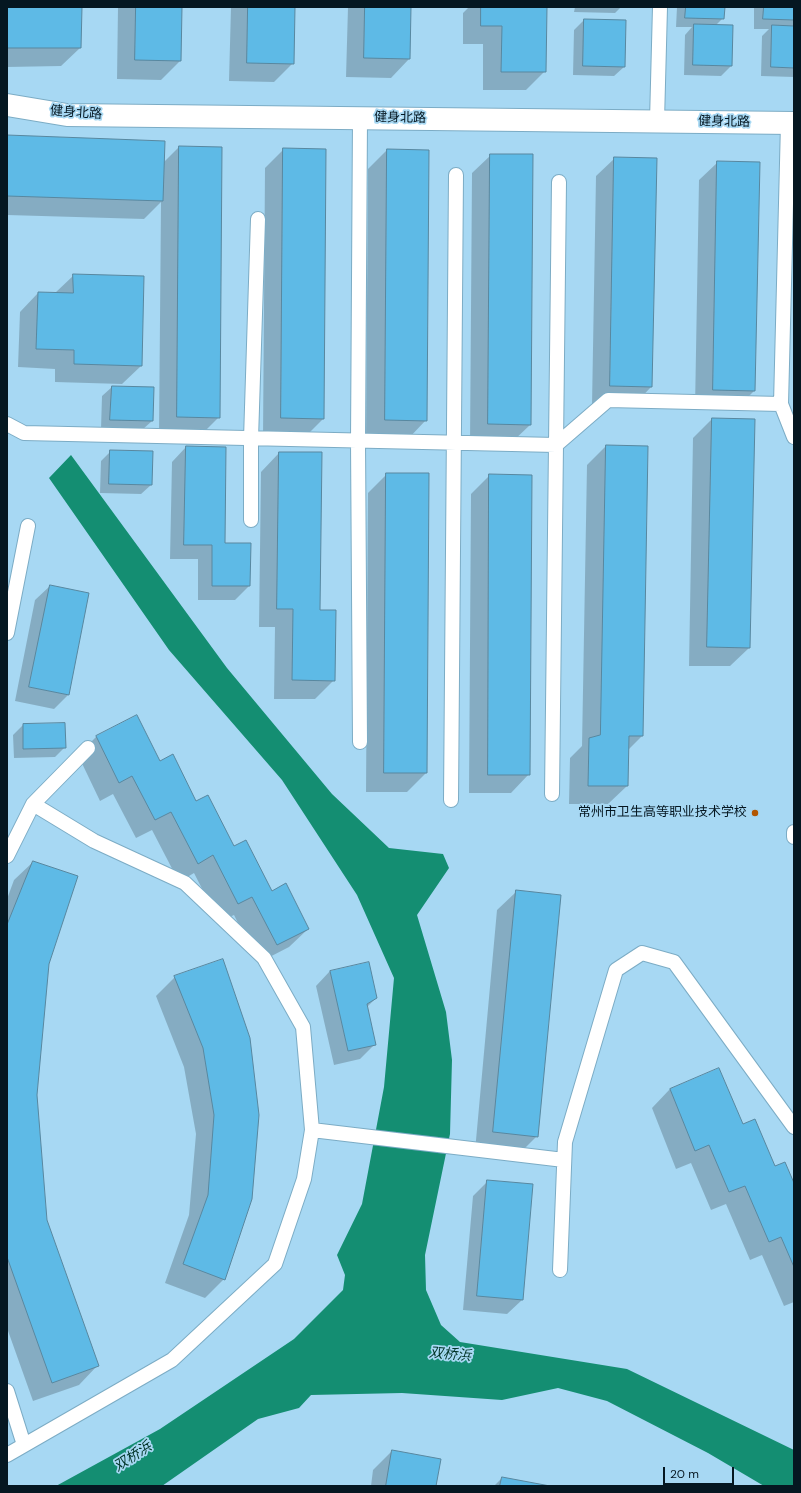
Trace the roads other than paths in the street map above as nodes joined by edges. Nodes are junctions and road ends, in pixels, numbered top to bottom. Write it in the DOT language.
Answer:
graph roads {
  1 [pos="660,7"];
  2 [pos="7,105"];
  3 [pos="360,118"];
  4 [pos="657,121"];
  5 [pos="791,123"];
  6 [pos="456,175"];
  7 [pos="560,182"];
  8 [pos="258,219"];
  9 [pos="789,310"];
  10 [pos="781,404"];
  11 [pos="7,424"];
  12 [pos="794,437"];
  13 [pos="251,439"];
  14 [pos="358,441"];
  15 [pos="454,443"];
  16 [pos="556,445"];
  17 [pos="251,520"];
  18 [pos="28,526"];
  19 [pos="11,590"];
  20 [pos="7,632"];
  21 [pos="360,742"];
  22 [pos="88,748"];
  23 [pos="552,794"];
  24 [pos="451,800"];
  25 [pos="33,804"];
  26 [pos="794,832"];
  27 [pos="794,837"];
  28 [pos="7,856"];
  29 [pos="794,1127"];
  30 [pos="312,1130"];
  31 [pos="564,1160"];
  32 [pos="560,1270"];
  33 [pos="7,1391"];
  34 [pos="24,1445"];
  35 [pos="7,1455"];
  1 -- 4 [label="lane"];
  2 -- 3 [label="street, 健身北路"];
  3 -- 4 [label="street, 健身北路"];
  3 -- 14 [label="lane"];
  4 -- 5 [label="street, 健身北路"];
  5 -- 9 [label="lane"];
  6 -- 15 [label="lane"];
  7 -- 16 [label="lane"];
  8 -- 13 [label="lane"];
  9 -- 10 [label="lane"];
  10 -- 12 [label="lane"];
  10 -- 16 [label="lane"];
  11 -- 13 [label="lane"];
  13 -- 14 [label="lane"];
  13 -- 17 [label="lane"];
  14 -- 15 [label="lane"];
  14 -- 21 [label="lane"];
  15 -- 16 [label="lane"];
  15 -- 24 [label="lane"];
  16 -- 23 [label="lane"];
  18 -- 19 [label="lane"];
  19 -- 20 [label="lane"];
  22 -- 25 [label="lane"];
  25 -- 28 [label="lane"];
  25 -- 30 [label="lane"];
  26 -- 27 [label="lane"];
  29 -- 31 [label="lane"];
  30 -- 31 [label="lane"];
  30 -- 34 [label="lane"];
  31 -- 32 [label="lane"];
  33 -- 34 [label="lane"];
  34 -- 35 [label="lane"];
}
